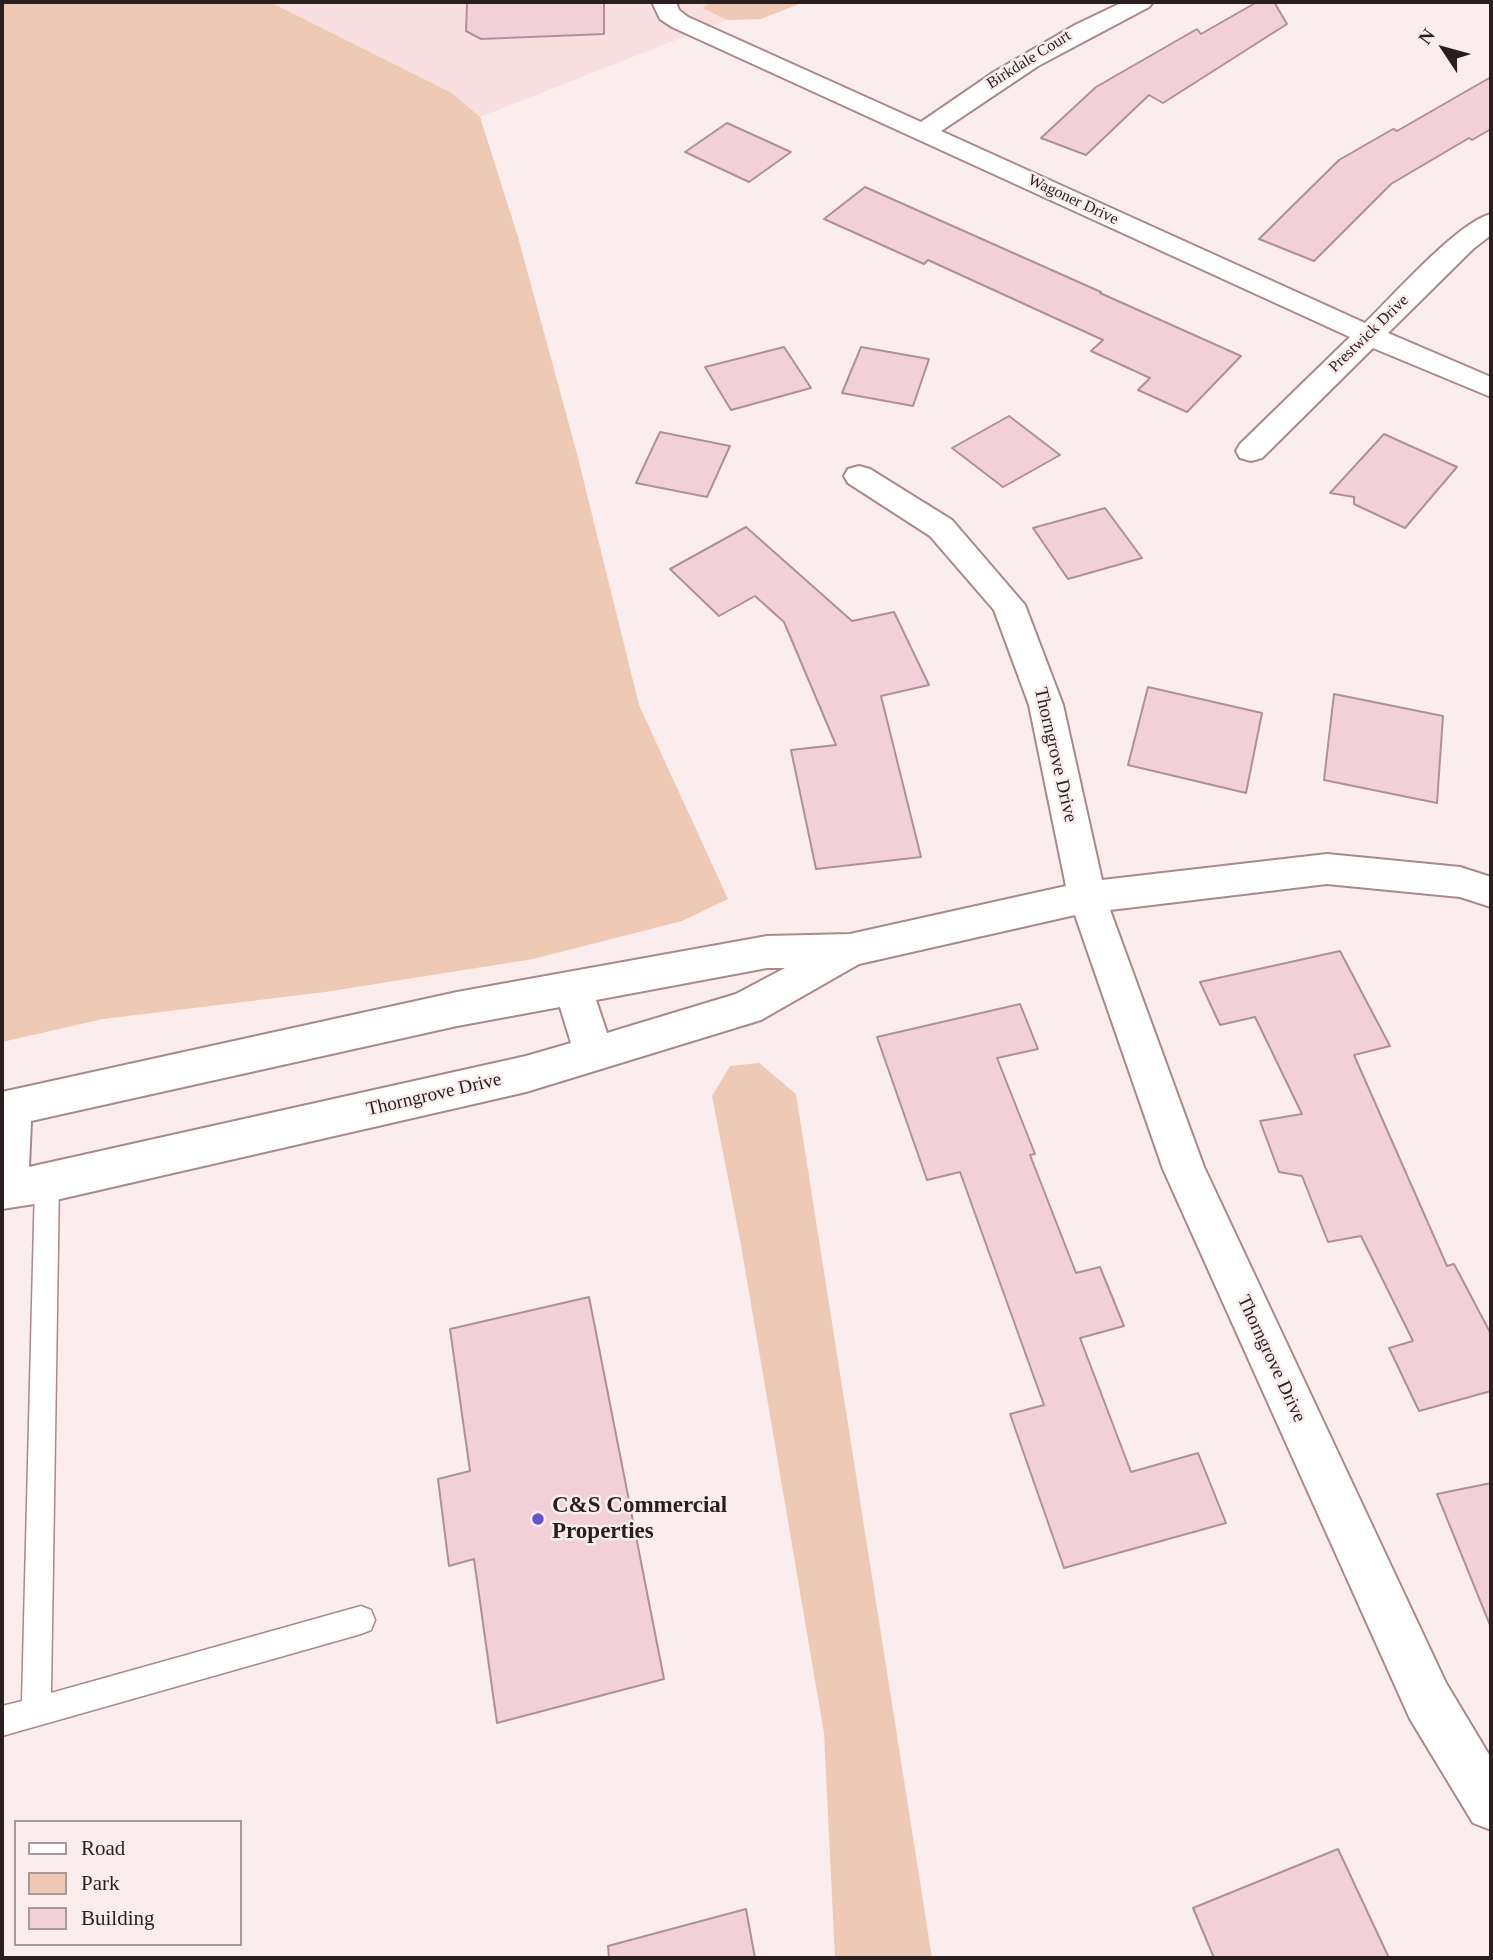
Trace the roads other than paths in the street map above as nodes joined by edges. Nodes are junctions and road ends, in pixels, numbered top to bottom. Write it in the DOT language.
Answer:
graph roads {
  1 [pos="664,2"];
  2 [pos="1141,2"];
  3 [pos="925,131"];
  4 [pos="1491,222"];
  5 [pos="1367,335"];
  6 [pos="1491,388"];
  7 [pos="1251,452"];
  8 [pos="859,476"];
  9 [pos="1491,892"];
  10 [pos="1087,897"];
  11 [pos="850,950"];
  12 [pos="573,988"];
  13 [pos="594,1054"];
  14 [pos="7,1109"];
  15 [pos="47,1183"];
  16 [pos="5,1189"];
  17 [pos="361,1620"];
  18 [pos="36,1711"];
  19 [pos="2,1721"];
  20 [pos="1491,1805"];
  1 -- 3 [label="street, Wagoner Drive"];
  2 -- 3 [label="street, Birkdale Court"];
  3 -- 5 [label="street, Wagoner Drive"];
  4 -- 5 [label="street, Prestwick Drive"];
  5 -- 6 [label="street, Wagoner Drive"];
  5 -- 7 [label="street, Prestwick Drive"];
  8 -- 10 [label="street, Thorngrove Drive"];
  9 -- 10 [label="street, Thorngrove Drive"];
  10 -- 11 [label="street, Thorngrove Drive"];
  10 -- 20 [label="street, Thorngrove Drive"];
  11 -- 12 [label="street, Thorngrove Drive"];
  11 -- 13 [label="street, Thorngrove Drive"];
  12 -- 13 [label="street"];
  12 -- 14 [label="street, Thorngrove Drive"];
  13 -- 15 [label="street, Thorngrove Drive"];
  14 -- 16 [label="street"];
  15 -- 16 [label="street, Thorngrove Drive"];
  15 -- 18 [label="lane"];
  17 -- 18 [label="lane"];
  18 -- 19 [label="lane"];
}
